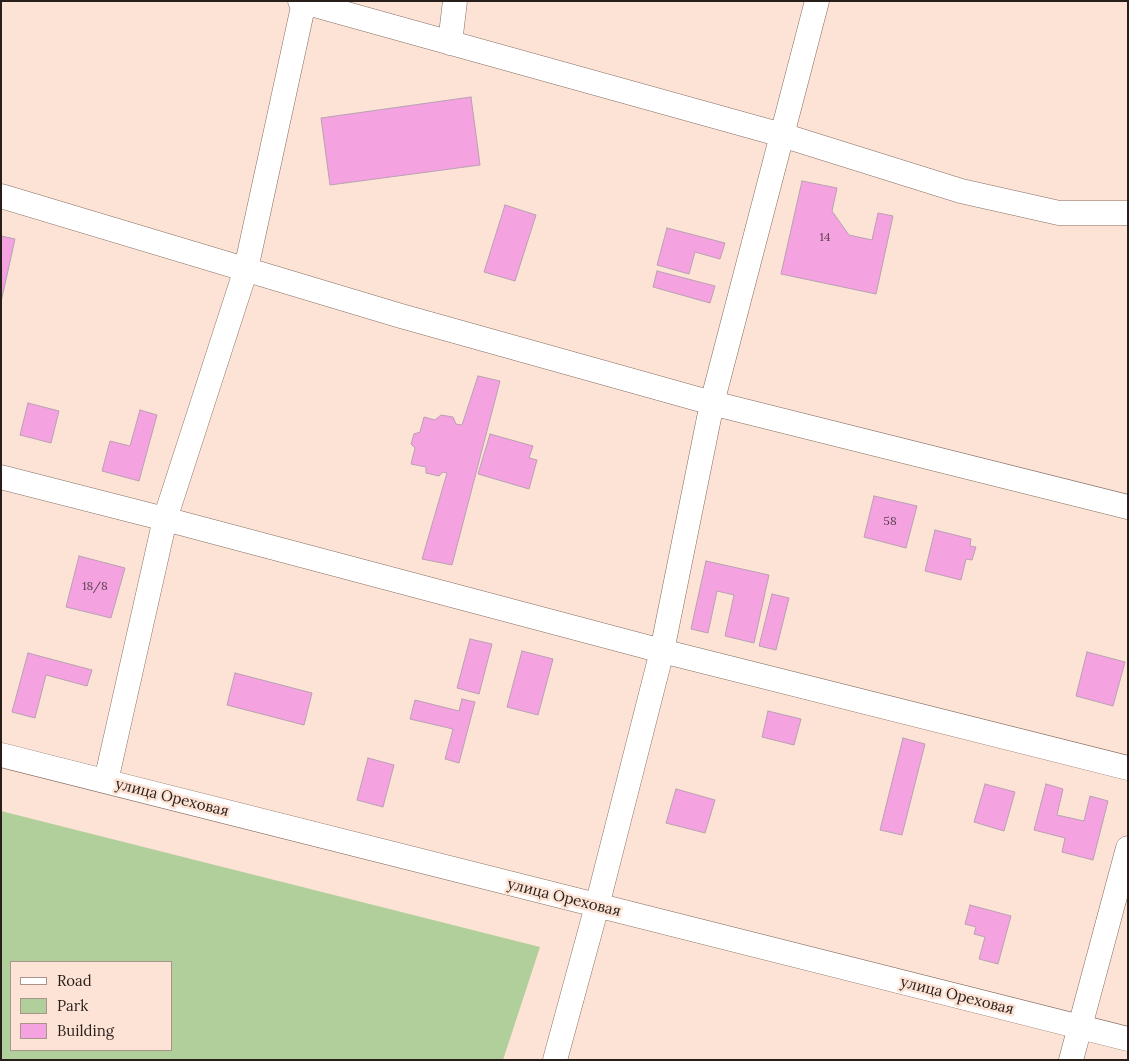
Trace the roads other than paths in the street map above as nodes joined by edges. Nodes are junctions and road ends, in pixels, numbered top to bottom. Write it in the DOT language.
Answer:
graph roads {
  1 [pos="455,1"];
  2 [pos="816,1"];
  3 [pos="302,2"];
  4 [pos="450,43"];
  5 [pos="782,135"];
  6 [pos="1,196"];
  7 [pos="1128,213"];
  8 [pos="246,269"];
  9 [pos="712,403"];
  10 [pos="1,477"];
  11 [pos="1128,507"];
  12 [pos="165,518"];
  13 [pos="662,651"];
  14 [pos="1,755"];
  15 [pos="1128,768"];
  16 [pos="106,781"];
  17 [pos="1128,848"];
  18 [pos="597,906"];
  19 [pos="1080,1027"];
  20 [pos="1128,1039"];
  21 [pos="555,1060"];
  22 [pos="1071,1060"];
  1 -- 4 [label="street"];
  2 -- 5 [label="street"];
  3 -- 4 [label="street"];
  3 -- 8 [label="street"];
  4 -- 5 [label="street"];
  5 -- 7 [label="street"];
  5 -- 9 [label="street"];
  6 -- 8 [label="street"];
  8 -- 9 [label="street"];
  8 -- 12 [label="street"];
  9 -- 11 [label="street"];
  9 -- 13 [label="street"];
  10 -- 12 [label="street"];
  12 -- 13 [label="street"];
  12 -- 16 [label="street"];
  13 -- 15 [label="street"];
  13 -- 18 [label="street"];
  14 -- 16 [label="street, улица Ореховая"];
  16 -- 18 [label="street, улица Ореховая"];
  17 -- 19 [label="street"];
  18 -- 19 [label="street, улица Ореховая"];
  18 -- 21 [label="street"];
  19 -- 20 [label="street, улица Ореховая"];
  19 -- 22 [label="street"];
}
